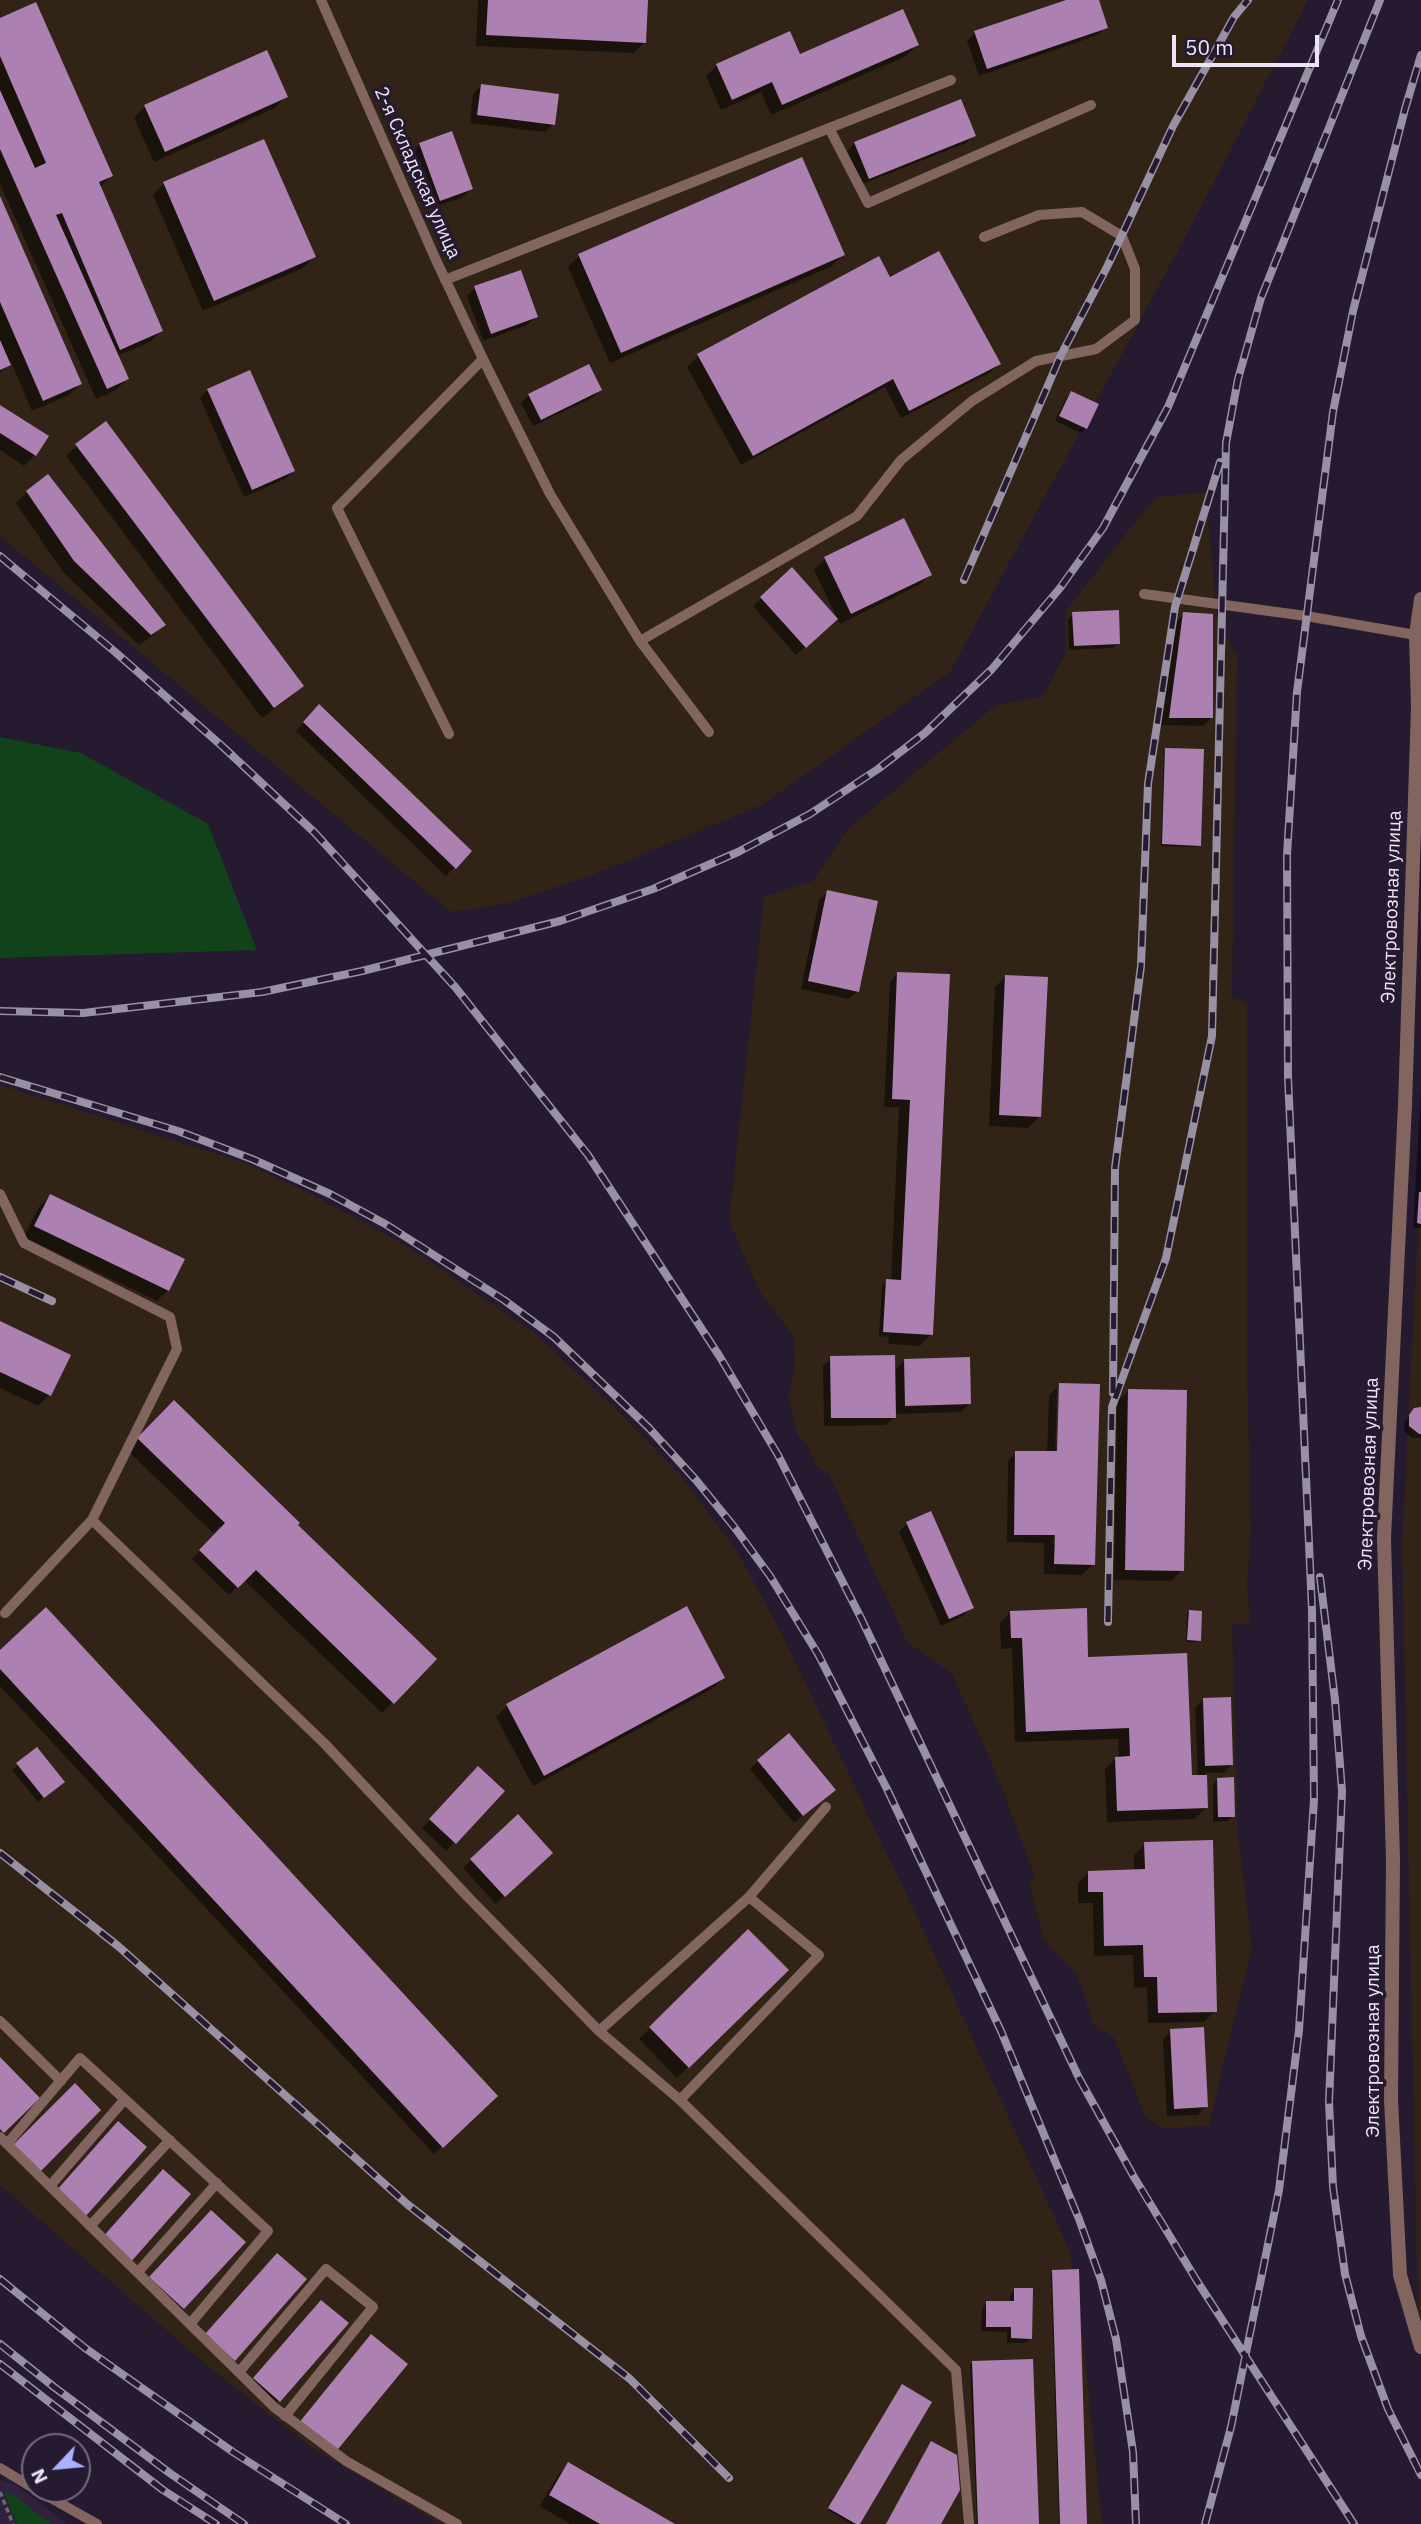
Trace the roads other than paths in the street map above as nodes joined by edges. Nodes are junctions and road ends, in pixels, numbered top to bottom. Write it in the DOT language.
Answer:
graph roads {
  1 [pos="321,0"];
  2 [pos="951,80"];
  3 [pos="1091,105"];
  4 [pos="830,128"];
  5 [pos="984,237"];
  6 [pos="445,279"];
  7 [pos="483,359"];
  8 [pos="1144,594"];
  9 [pos="1421,599"];
  10 [pos="1416,635"];
  11 [pos="640,641"];
  12 [pos="709,732"];
  13 [pos="449,734"];
  14 [pos="0,1194"];
  15 [pos="92,1520"];
  16 [pos="5,1613"];
  17 [pos="826,1807"];
  18 [pos="749,1897"];
  19 [pos="0,2021"];
  20 [pos="599,2031"];
  21 [pos="61,2081"];
  22 [pos="125,2099"];
  23 [pos="680,2100"];
  24 [pos="4,2140"];
  25 [pos="170,2140"];
  26 [pos="217,2183"];
  27 [pos="50,2186"];
  28 [pos="90,2225"];
  29 [pos="138,2273"];
  30 [pos="190,2324"];
  31 [pos="1421,2347"];
  32 [pos="239,2372"];
  33 [pos="285,2416"];
  34 [pos="0,2468"];
  35 [pos="21,2481"];
  36 [pos="60,2503"];
  37 [pos="97,2524"];
  38 [pos="457,2524"];
  39 [pos="969,2524"];
  1 -- 6 [label="lane, 2-я Складская улица"];
  2 -- 4 [label="lane"];
  3 -- 4 [label="lane"];
  4 -- 6 [label="lane"];
  5 -- 11 [label="lane"];
  6 -- 7 [label="lane, 2-я Складская улица"];
  7 -- 11 [label="lane, 2-я Складская улица"];
  7 -- 13 [label="lane"];
  8 -- 10 [label="lane"];
  9 -- 10 [label="street, Электровозная улица"];
  10 -- 31 [label="street, Электровозная улица"];
  11 -- 12 [label="lane, 2-я Складская улица"];
  14 -- 15 [label="lane"];
  15 -- 16 [label="lane"];
  15 -- 20 [label="lane"];
  17 -- 18 [label="lane"];
  18 -- 20 [label="lane"];
  18 -- 23 [label="lane"];
  19 -- 21 [label="lane"];
  20 -- 23 [label="lane"];
  21 -- 22 [label="lane"];
  21 -- 24 [label="lane"];
  22 -- 25 [label="lane"];
  22 -- 27 [label="lane"];
  23 -- 39 [label="lane"];
  24 -- 27 [label="lane"];
  25 -- 26 [label="lane"];
  25 -- 28 [label="lane"];
  26 -- 29 [label="lane"];
  26 -- 30 [label="lane"];
  27 -- 28 [label="lane"];
  28 -- 29 [label="lane"];
  29 -- 30 [label="lane"];
  30 -- 32 [label="lane"];
  32 -- 33 [label="lane"];
  32 -- 33 [label="lane"];
  33 -- 38 [label="lane"];
  34 -- 35 [label="lane"];
  36 -- 37 [label="lane"];
}
